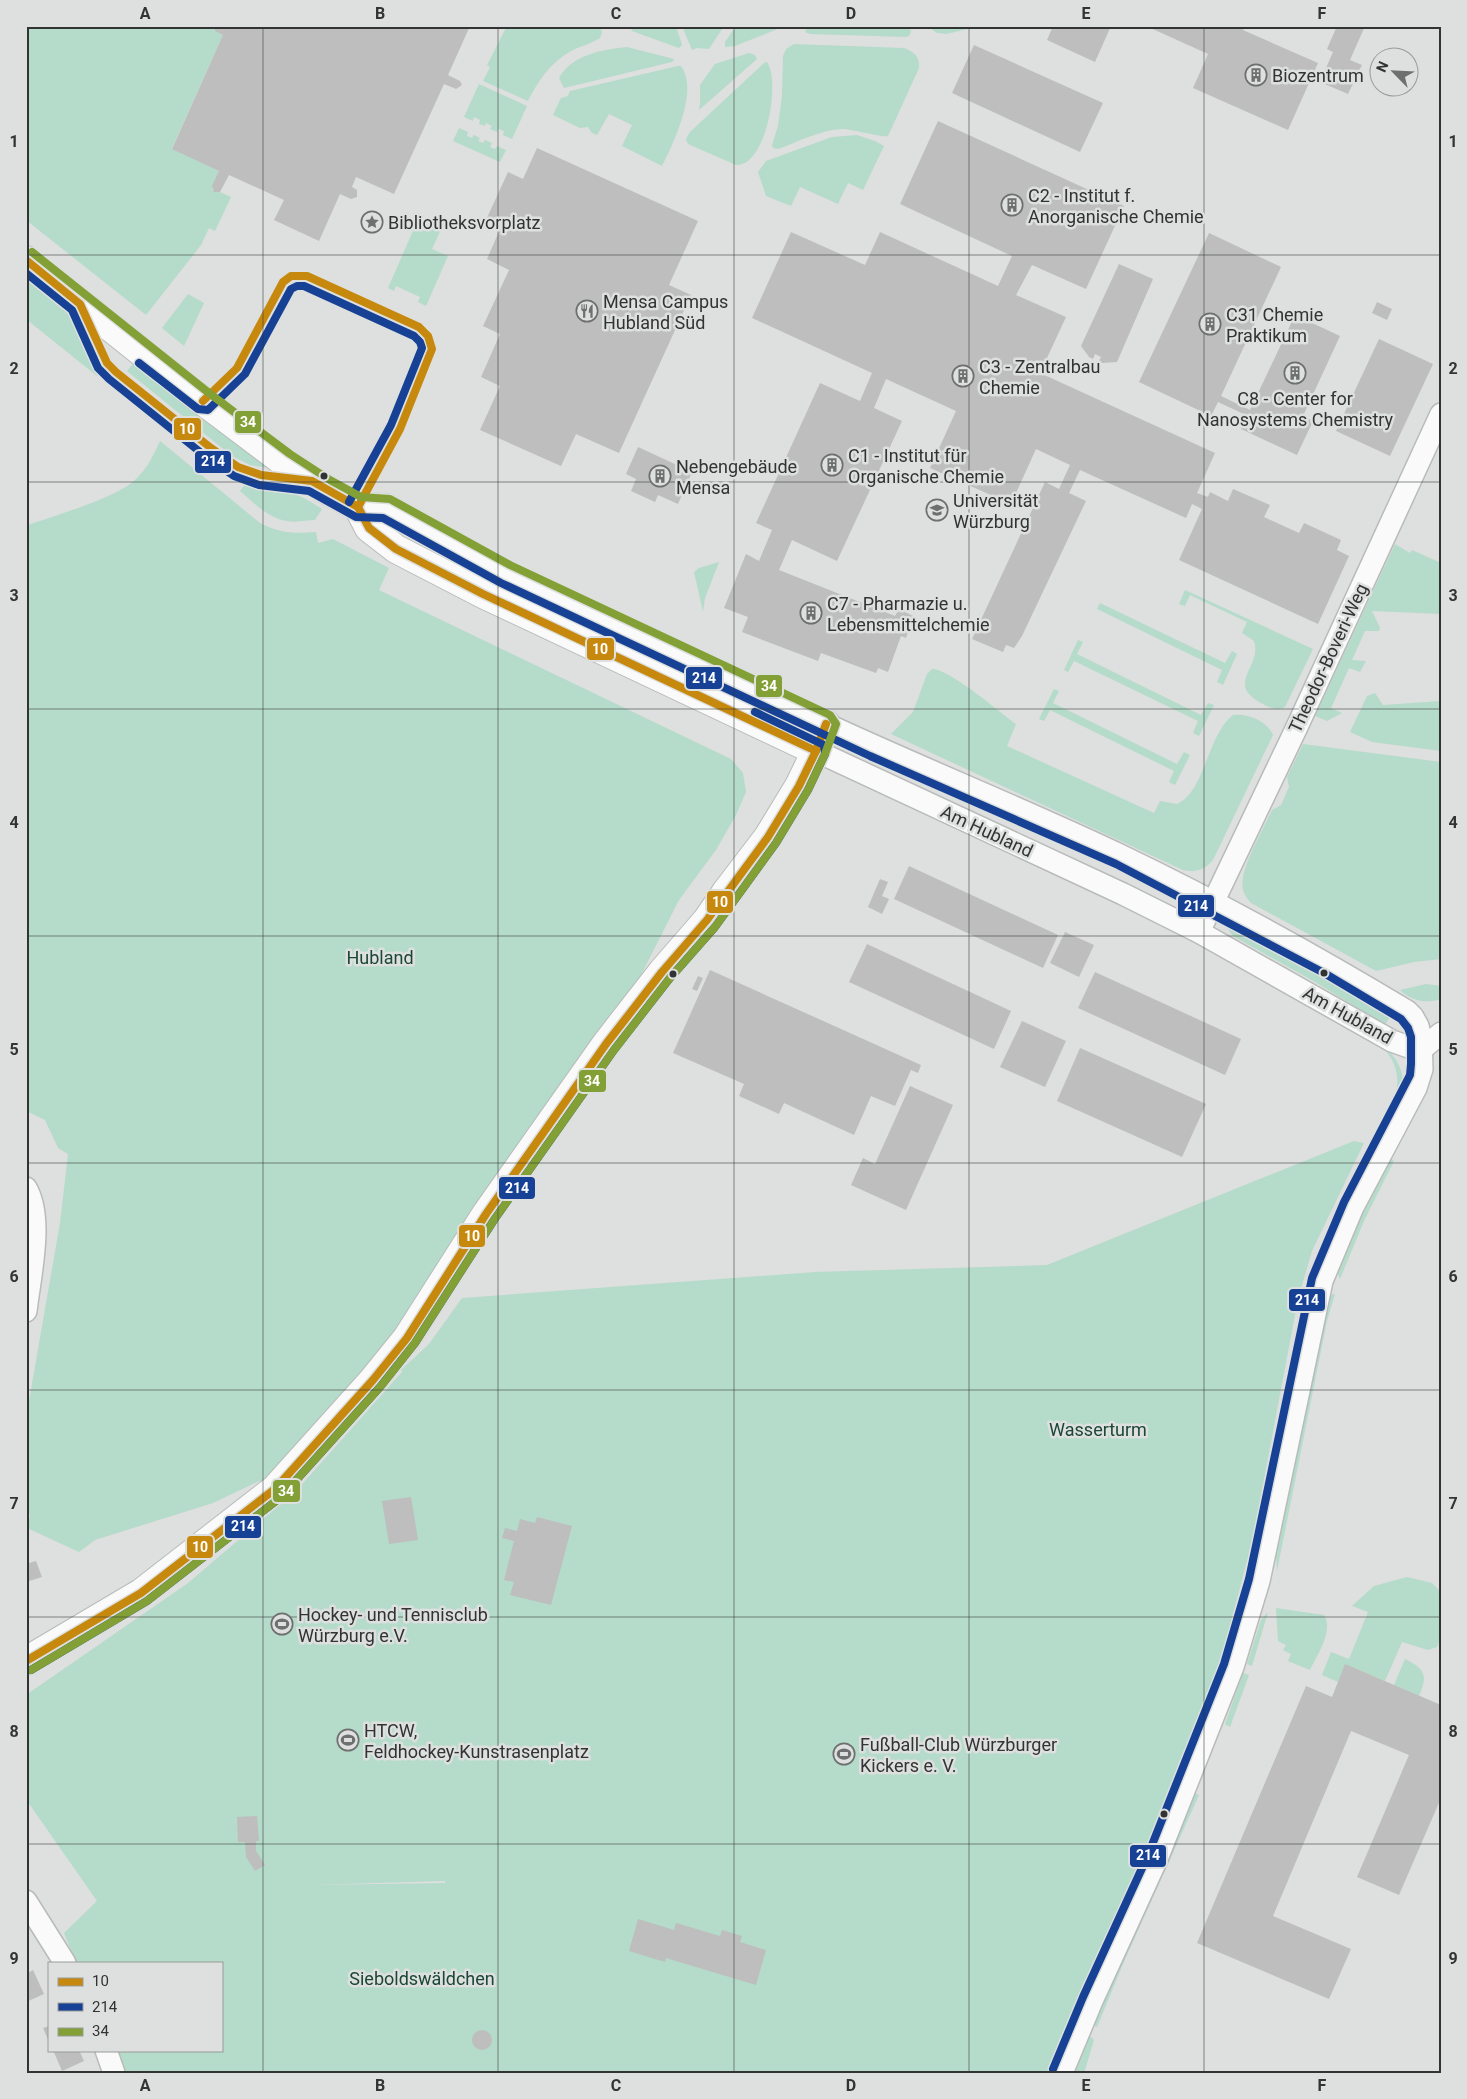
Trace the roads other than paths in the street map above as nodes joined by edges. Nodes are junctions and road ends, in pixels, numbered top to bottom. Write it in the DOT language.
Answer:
graph roads {
  1 [pos="26,260"];
  2 [pos="1441,414"];
  3 [pos="358,508"];
  4 [pos="826,724"];
  5 [pos="816,751"];
  6 [pos="1213,902"];
  7 [pos="1198,932"];
  8 [pos="1441,1034"];
  9 [pos="1420,1051"];
  10 [pos="26,1188"];
  11 [pos="26,1311"];
  12 [pos="26,1661"];
  13 [pos="26,1901"];
  14 [pos="63,1962"];
  15 [pos="107,2052"];
  16 [pos="114,2073"];
  17 [pos="1062,2073"];
  1 -- 3 [label="street, Am Hubland"];
  2 -- 6 [label="street, Theodor-Boveri-Weg"];
  3 -- 4 [label="street, Am Hubland"];
  3 -- 5 [label="street, Am Hubland"];
  4 -- 5 [label="street"];
  4 -- 6 [label="street, Am Hubland"];
  5 -- 7 [label="street, Am Hubland"];
  5 -- 12 [label="street"];
  6 -- 7 [label="street, Theodor-Boveri-Weg"];
  6 -- 9 [label="street, Am Hubland"];
  7 -- 9 [label="street, Am Hubland"];
  8 -- 9 [label="street"];
  9 -- 17 [label="street"];
  10 -- 11 [label="street"];
  13 -- 14 [label="street"];
  15 -- 16 [label="street"];
}
